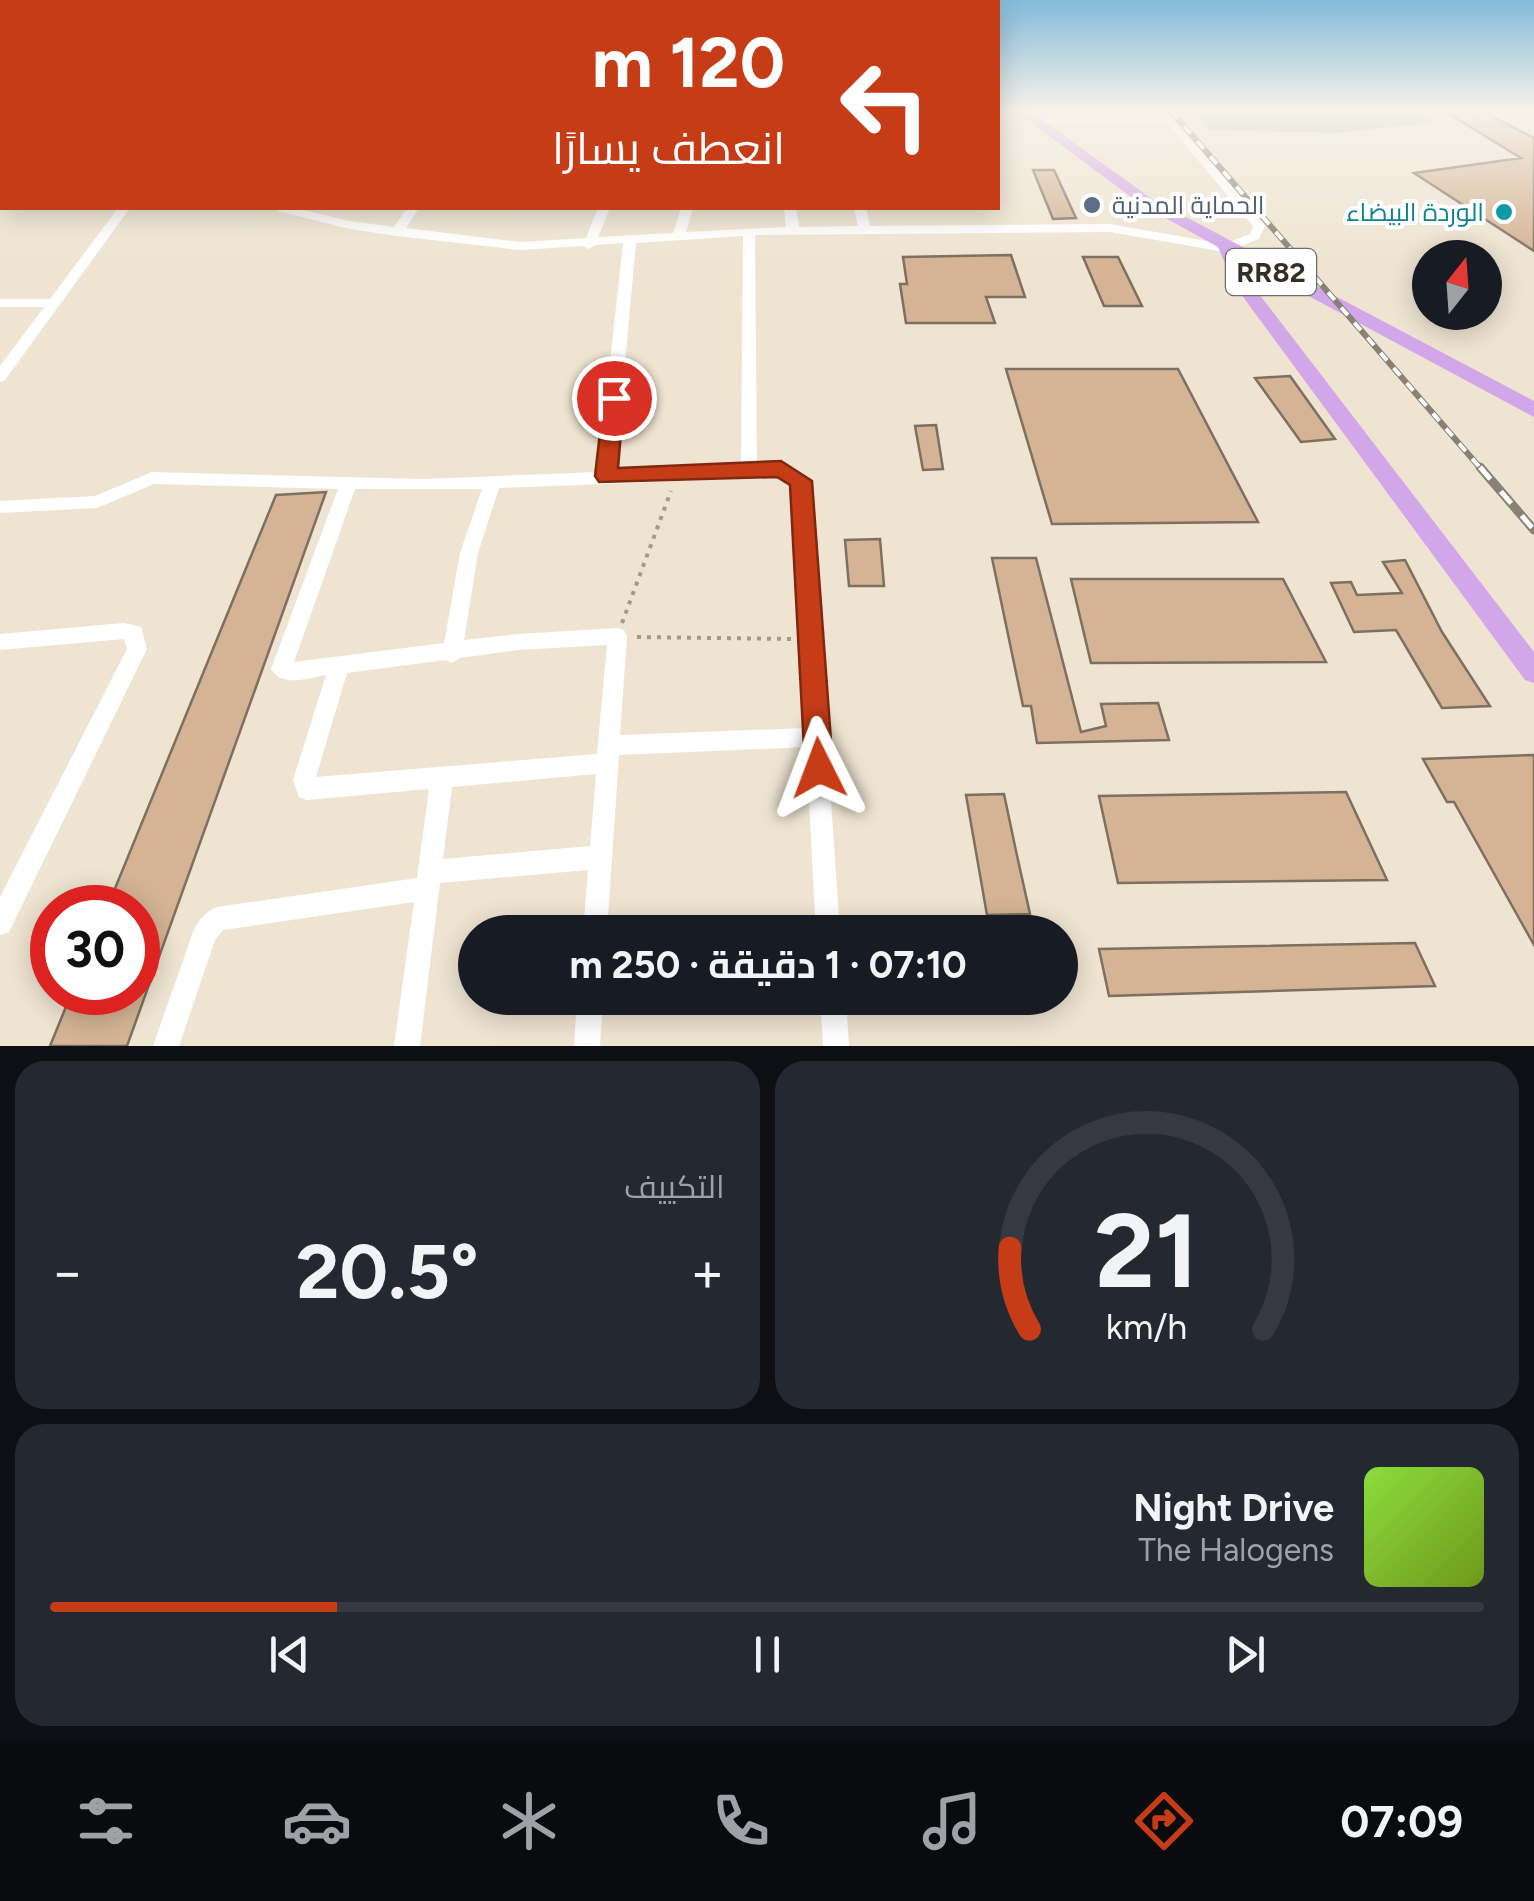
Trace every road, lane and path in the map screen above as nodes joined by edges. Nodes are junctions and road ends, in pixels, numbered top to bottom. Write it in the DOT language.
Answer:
graph roads {
  1 [pos="1089,160"];
  2 [pos="1204,160"];
  3 [pos="1147,202"];
  4 [pos="123,210"];
  5 [pos="289,210"];
  6 [pos="340,210"];
  7 [pos="412,210"];
  8 [pos="603,210"];
  9 [pos="686,210"];
  10 [pos="790,210"];
  11 [pos="861,210"];
  12 [pos="332,222"];
  13 [pos="1110,228"];
  14 [pos="866,230"];
  15 [pos="793,231"];
  16 [pos="396,232"];
  17 [pos="749,232"];
  18 [pos="678,237"];
  19 [pos="630,241"];
  20 [pos="588,245"];
  21 [pos="1225,248"];
  22 [pos="1265,268"];
  23 [pos="1316,295"];
  24 [pos="0,304"];
  25 [pos="54,304"];
  26 [pos="1268,314"];
  27 [pos="0,377"];
  28 [pos="1534,410"];
  29 [pos="749,469"];
  30 [pos="681,473"];
  31 [pos="606,476"];
  32 [pos="349,482"];
  33 [pos="493,482"];
  34 [pos="0,507"];
  35 [pos="617,636"];
  36 [pos="812,640"];
  37 [pos="0,642"];
  38 [pos="452,654"];
  39 [pos="339,667"];
  40 [pos="1534,672"];
  41 [pos="818,736"];
  42 [pos="608,754"];
  43 [pos="442,777"];
  44 [pos="601,857"];
  45 [pos="429,880"];
  46 [pos="596,915"];
  47 [pos="827,915"];
  48 [pos="0,923"];
  49 [pos="589,1015"];
  50 [pos="834,1015"];
  51 [pos="166,1046"];
  52 [pos="406,1046"];
  53 [pos="587,1046"];
  54 [pos="836,1046"];
  1 -- 3 [label="main road, RR82"];
  2 -- 21 [label="street"];
  3 -- 13 [label="street"];
  3 -- 21 [label="main road, RR82"];
  4 -- 25 [label="street"];
  5 -- 12 [label="street"];
  6 -- 12 [label="street"];
  7 -- 16 [label="street"];
  8 -- 20 [label="street"];
  9 -- 18 [label="street"];
  10 -- 15 [label="street"];
  11 -- 14 [label="street"];
  12 -- 16 [label="street"];
  13 -- 14 [label="street"];
  13 -- 21 [label="street"];
  14 -- 15 [label="street"];
  15 -- 17 [label="street"];
  16 -- 20 [label="street"];
  17 -- 18 [label="street"];
  17 -- 29 [label="street"];
  18 -- 19 [label="street"];
  19 -- 20 [label="street"];
  19 -- 31 [label="street"];
  21 -- 22 [label="main road, RR82"];
  21 -- 26 [label="main road"];
  22 -- 23 [label="main road, RR82"];
  22 -- 26 [label="main road"];
  23 -- 26 [label="main road"];
  23 -- 28 [label="main road, RR82"];
  24 -- 25 [label="street"];
  25 -- 27 [label="street"];
  26 -- 40 [label="main road"];
  29 -- 30 [label="street"];
  29 -- 36 [label="street"];
  30 -- 31 [label="street"];
  30 -- 35 [label="path"];
  31 -- 33 [label="street"];
  32 -- 33 [label="street"];
  32 -- 34 [label="street"];
  32 -- 39 [label="street"];
  33 -- 38 [label="street"];
  35 -- 36 [label="path"];
  35 -- 38 [label="street"];
  35 -- 42 [label="street"];
  36 -- 41 [label="street"];
  37 -- 48 [label="street"];
  38 -- 39 [label="street"];
  39 -- 43 [label="street"];
  41 -- 42 [label="street"];
  41 -- 47 [label="street"];
  42 -- 43 [label="street"];
  42 -- 44 [label="street"];
  43 -- 45 [label="street"];
  44 -- 45 [label="street"];
  44 -- 46 [label="street"];
  45 -- 51 [label="street"];
  45 -- 52 [label="street"];
  49 -- 53 [label="street"];
  50 -- 54 [label="street"];
}
